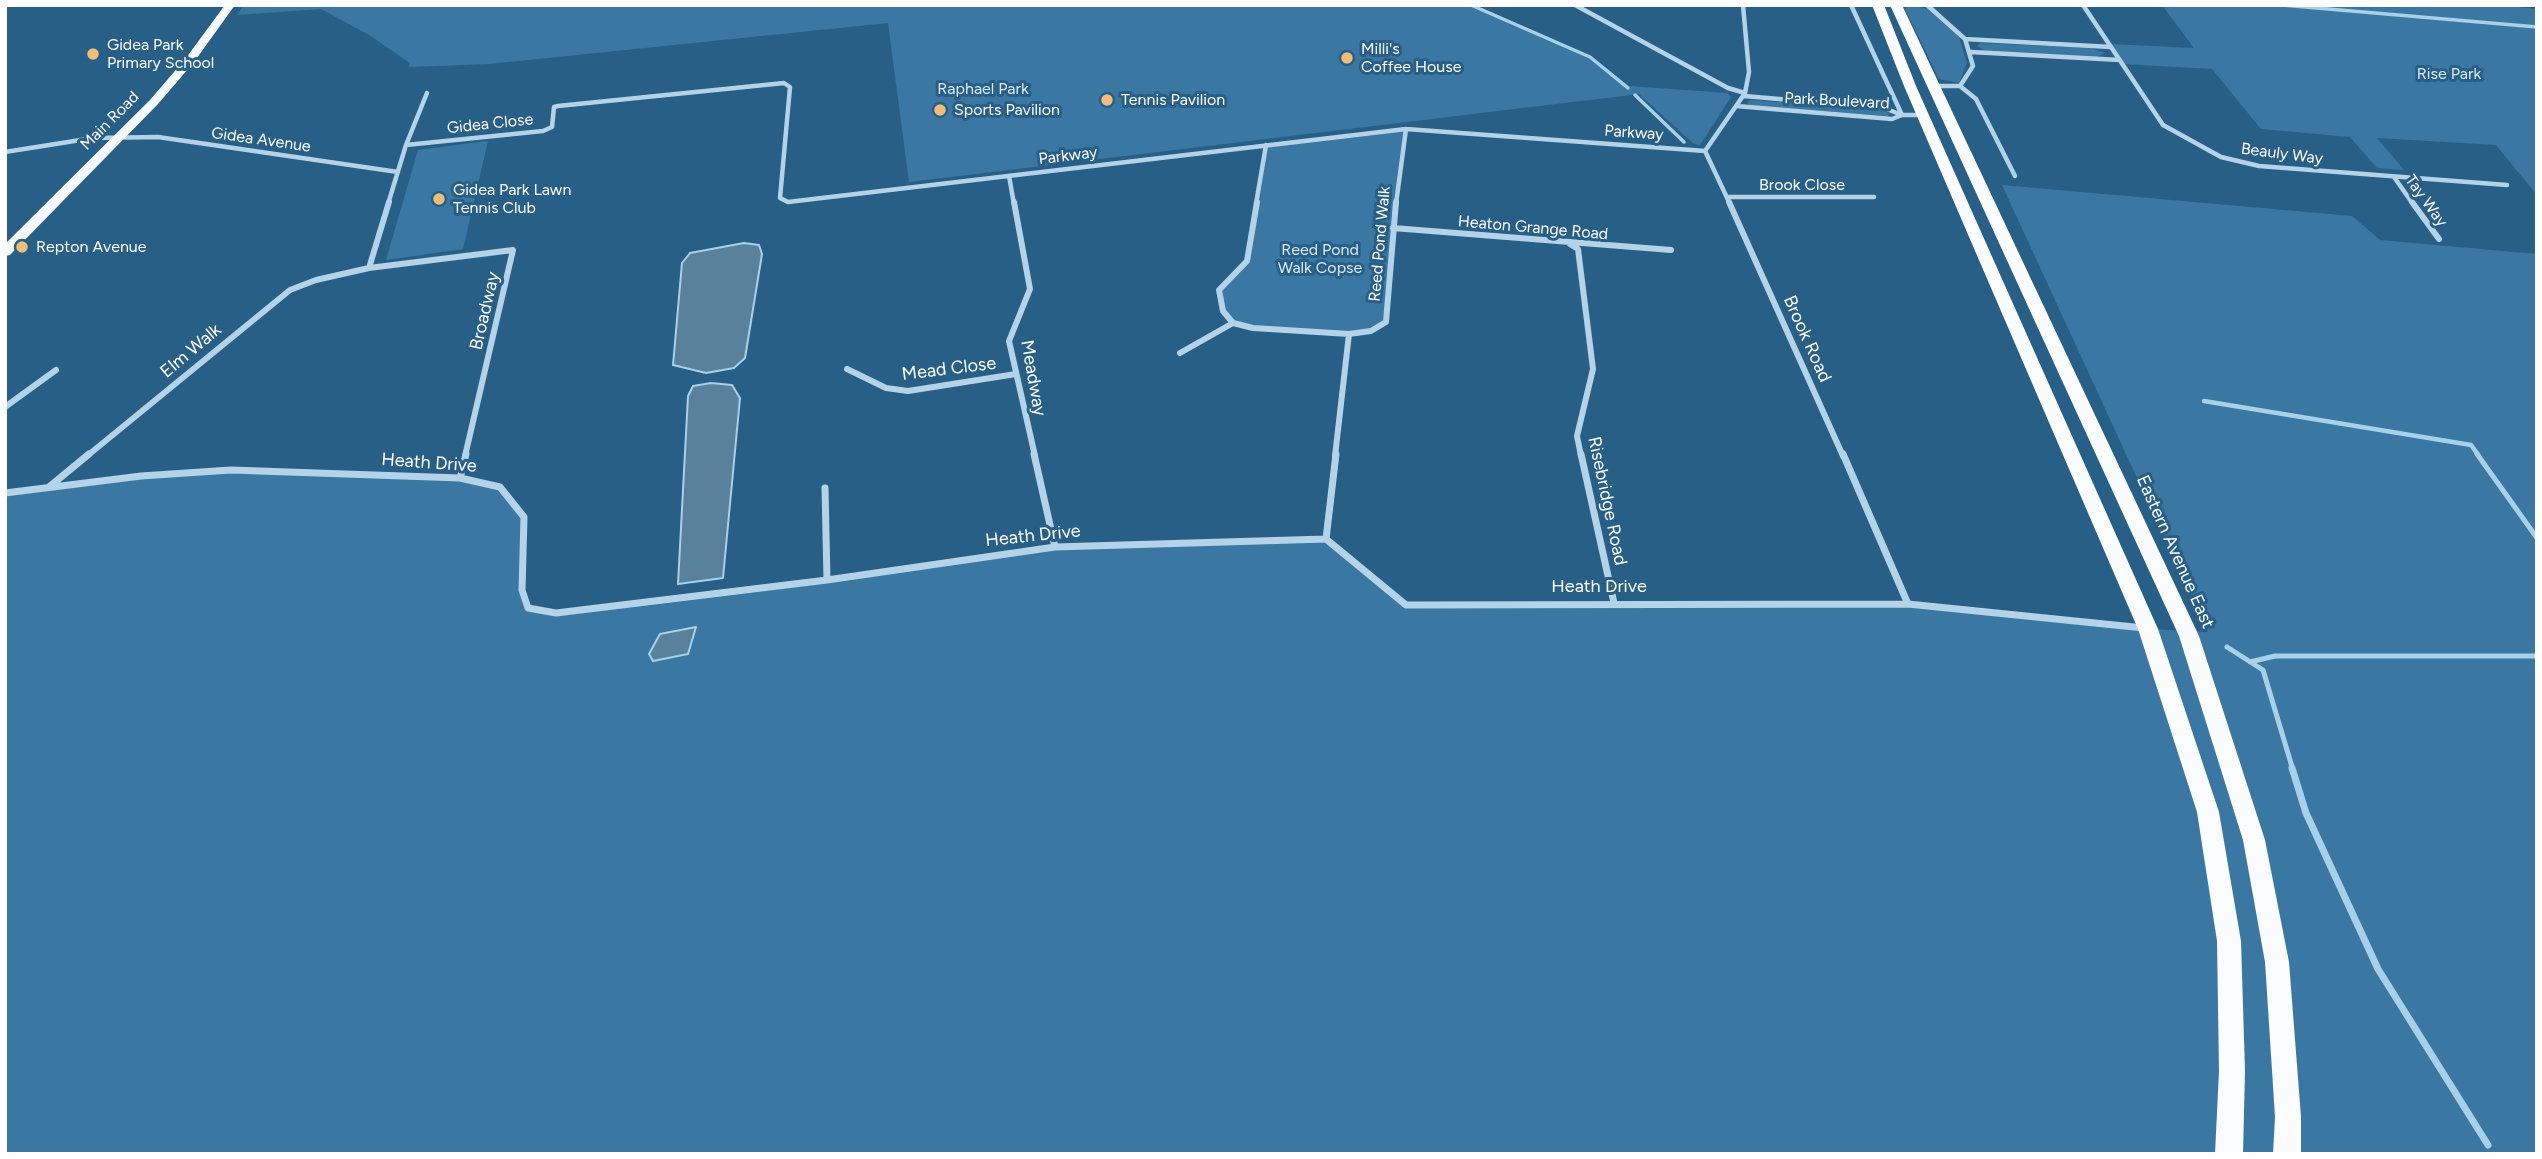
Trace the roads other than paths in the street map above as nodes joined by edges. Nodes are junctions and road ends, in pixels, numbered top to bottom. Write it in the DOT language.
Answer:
graph roads {
  1 [pos="230,5"];
  2 [pos="1574,5"];
  3 [pos="1743,5"];
  4 [pos="1851,5"];
  5 [pos="1878,5"];
  6 [pos="1896,5"];
  7 [pos="1928,5"];
  8 [pos="2083,5"];
  9 [pos="1965,39"];
  10 [pos="2111,47"];
  11 [pos="1971,52"];
  12 [pos="2120,60"];
  13 [pos="1934,86"];
  14 [pos="1960,86"];
  15 [pos="427,93"];
  16 [pos="1744,95"];
  17 [pos="558,106"];
  18 [pos="1736,106"];
  19 [pos="1902,115"];
  20 [pos="1924,115"];
  21 [pos="1406,128"];
  22 [pos="120,135"];
  23 [pos="406,145"];
  24 [pos="1266,145"];
  25 [pos="1705,151"];
  26 [pos="5,152"];
  27 [pos="398,172"];
  28 [pos="1009,176"];
  29 [pos="2015,176"];
  30 [pos="2394,177"];
  31 [pos="2507,185"];
  32 [pos="1729,197"];
  33 [pos="1874,197"];
  34 [pos="1393,228"];
  35 [pos="2439,239"];
  36 [pos="1570,244"];
  37 [pos="1671,250"];
  38 [pos="5,252"];
  39 [pos="369,268"];
  40 [pos="1233,323"];
  41 [pos="1349,334"];
  42 [pos="1180,353"];
  43 [pos="847,369"];
  44 [pos="56,370"];
  45 [pos="1016,374"];
  46 [pos="5,407"];
  47 [pos="460,478"];
  48 [pos="48,488"];
  49 [pos="825,488"];
  50 [pos="5,494"];
  51 [pos="1326,539"];
  52 [pos="1055,547"];
  53 [pos="827,580"];
  54 [pos="1614,603"];
  55 [pos="1908,604"];
  56 [pos="2148,629"];
  57 [pos="2229,1154"];
  58 [pos="2287,1154"];
  1 -- 22 [label="main road, Main Road"];
  2 -- 16 [label="street, Park Boulevard"];
  3 -- 16 [label="street"];
  4 -- 19 [label="street"];
  5 -- 20 [label="highway"];
  6 -- 13 [label="highway, Eastern Avenue East"];
  7 -- 9 [label="street"];
  8 -- 10 [label="street, Beauly Way"];
  9 -- 10 [label="street"];
  9 -- 11 [label="street"];
  10 -- 12 [label="street, Beauly Way"];
  11 -- 12 [label="street"];
  11 -- 14 [label="street"];
  12 -- 30 [label="street, Beauly Way"];
  13 -- 14 [label="street"];
  13 -- 58 [label="highway, Eastern Avenue East"];
  14 -- 29 [label="street"];
  15 -- 23 [label="street"];
  16 -- 18 [label="street"];
  16 -- 19 [label="street, Park Boulevard"];
  17 -- 23 [label="street, Gidea Close"];
  17 -- 28 [label="street, Parkway"];
  18 -- 19 [label="street, Park Boulevard"];
  18 -- 25 [label="street"];
  19 -- 20 [label="street"];
  20 -- 56 [label="highway"];
  21 -- 24 [label="street, Parkway"];
  21 -- 25 [label="street, Parkway"];
  21 -- 34 [label="street, Reed Pond Walk"];
  22 -- 26 [label="street"];
  22 -- 27 [label="street, Gidea Avenue"];
  22 -- 38 [label="main road, Main Road"];
  23 -- 27 [label="street"];
  24 -- 28 [label="street, Parkway"];
  24 -- 40 [label="street"];
  25 -- 32 [label="street, Brook Road"];
  27 -- 39 [label="street"];
  28 -- 45 [label="street, Meadway"];
  30 -- 31 [label="street, Beauly Way"];
  30 -- 35 [label="street, Tay Way"];
  32 -- 33 [label="street, Brook Close"];
  32 -- 55 [label="street, Brook Road"];
  34 -- 36 [label="street, Heaton Grange Road"];
  34 -- 41 [label="street, Reed Pond Walk"];
  36 -- 37 [label="street, Heaton Grange Road"];
  36 -- 54 [label="street, Risebridge Road"];
  39 -- 47 [label="street, Broadway"];
  39 -- 48 [label="street, Elm Walk"];
  40 -- 41 [label="street, Reed Pond Walk"];
  40 -- 42 [label="street"];
  41 -- 51 [label="street"];
  43 -- 45 [label="street, Mead Close"];
  44 -- 46 [label="street"];
  45 -- 52 [label="street, Meadway"];
  47 -- 48 [label="street, Heath Drive"];
  47 -- 53 [label="street, Heath Drive"];
  48 -- 50 [label="street, Heath Drive"];
  49 -- 53 [label="street"];
  51 -- 52 [label="street, Heath Drive"];
  51 -- 54 [label="street, Heath Drive"];
  52 -- 53 [label="street, Heath Drive"];
  54 -- 55 [label="street, Heath Drive"];
  55 -- 56 [label="street, Heath Drive"];
  56 -- 57 [label="highway"];
}
